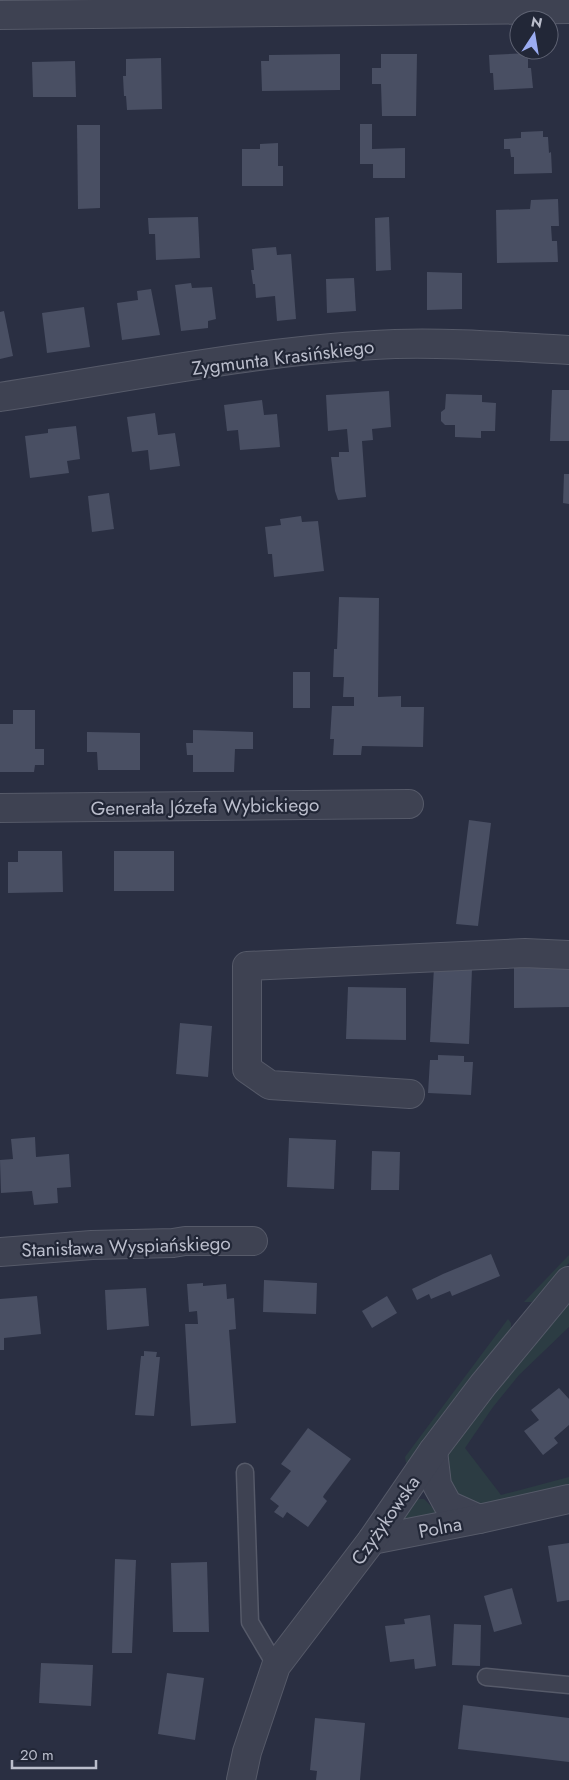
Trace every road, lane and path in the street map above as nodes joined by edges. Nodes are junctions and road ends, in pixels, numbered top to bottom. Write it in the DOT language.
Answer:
graph roads {
  1 [pos="0,15"];
  2 [pos="568,15"];
  3 [pos="569,350"];
  4 [pos="0,397"];
  5 [pos="409,804"];
  6 [pos="0,808"];
  7 [pos="569,955"];
  8 [pos="410,1094"];
  9 [pos="252,1241"];
  10 [pos="0,1252"];
  11 [pos="569,1281"];
  12 [pos="433,1451"];
  13 [pos="245,1472"];
  14 [pos="569,1499"];
  15 [pos="478,1519"];
  16 [pos="372,1540"];
  17 [pos="276,1666"];
  18 [pos="486,1677"];
  19 [pos="569,1685"];
  20 [pos="241,1780"];
  1 -- 2 [label="street"];
  3 -- 4 [label="street, Zygmunta Krasińskiego"];
  5 -- 6 [label="street, Generała Józefa Wybickiego"];
  7 -- 8 [label="street"];
  9 -- 10 [label="street, Stanisława Wyspiańskiego"];
  11 -- 12 [label="street, Czyżykowska"];
  12 -- 15 [label="street, Polna"];
  12 -- 16 [label="street, Czyżykowska"];
  13 -- 17 [label="lane"];
  14 -- 15 [label="street, Polna"];
  15 -- 16 [label="street, Polna"];
  16 -- 17 [label="street, Czyżykowska"];
  17 -- 20 [label="street, Czyżykowska"];
  18 -- 19 [label="lane"];
}
